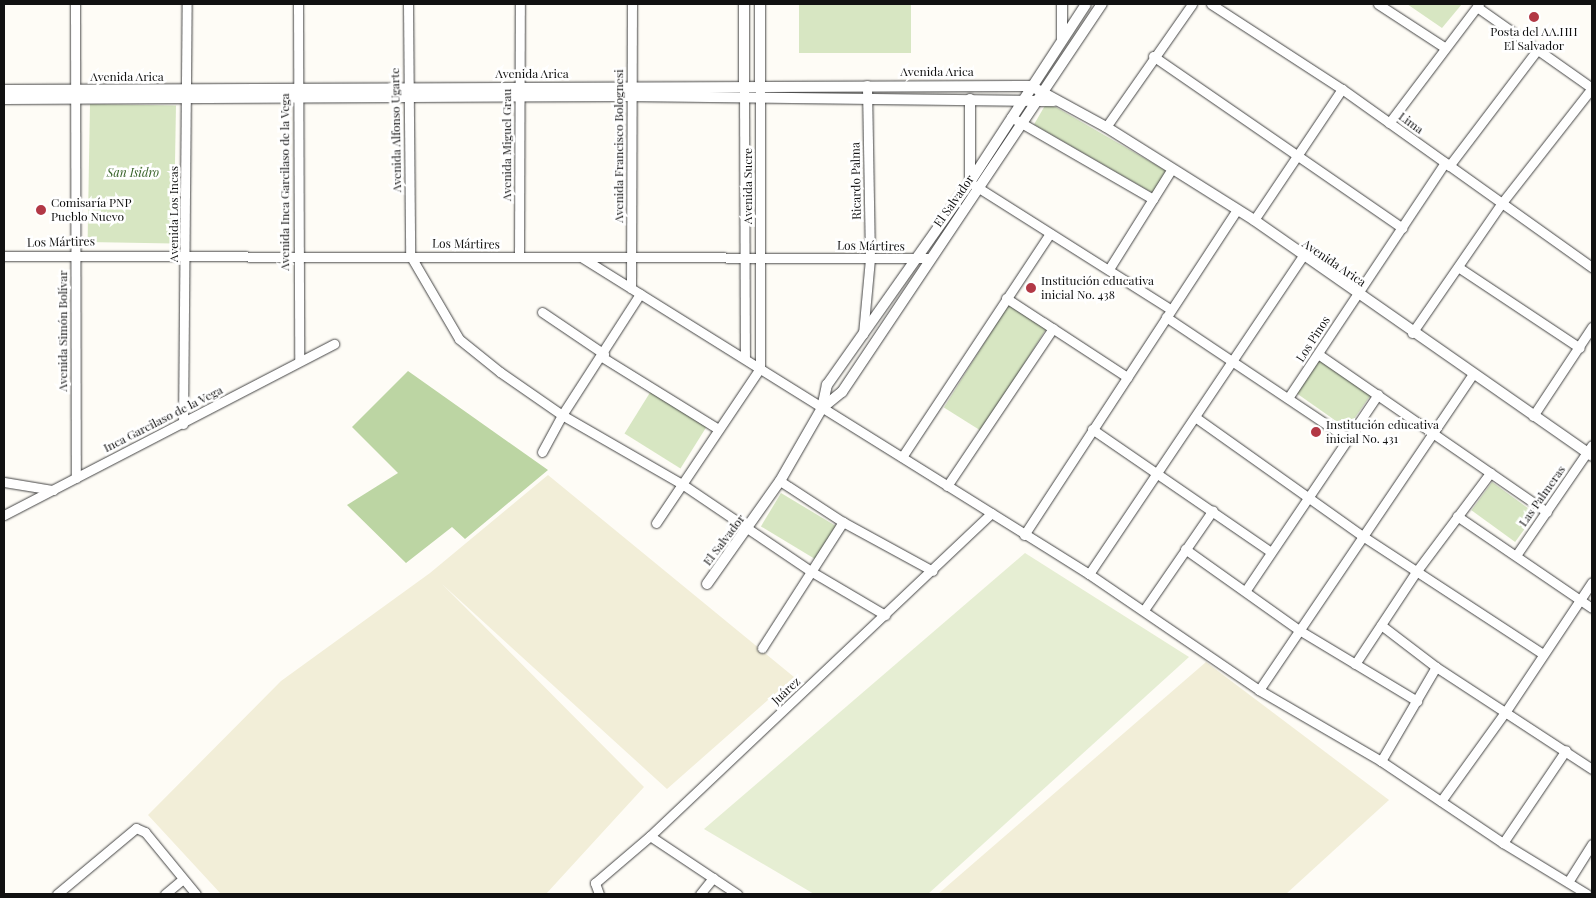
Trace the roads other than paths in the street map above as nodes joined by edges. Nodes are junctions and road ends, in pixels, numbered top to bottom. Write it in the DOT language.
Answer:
graph roads {
  1 [pos="75,4"];
  2 [pos="187,4"];
  3 [pos="298,4"];
  4 [pos="408,4"];
  5 [pos="520,4"];
  6 [pos="632,4"];
  7 [pos="744,4"];
  8 [pos="760,4"];
  9 [pos="1062,4"];
  10 [pos="1086,4"];
  11 [pos="1102,4"];
  12 [pos="1192,4"];
  13 [pos="1211,4"];
  14 [pos="1378,4"];
  15 [pos="1478,6"];
  16 [pos="1062,39"];
  17 [pos="1444,48"];
  18 [pos="1537,50"];
  19 [pos="1153,56"];
  20 [pos="867,85"];
  21 [pos="1031,86"];
  22 [pos="1592,88"];
  23 [pos="1342,89"];
  24 [pos="4,90"];
  25 [pos="520,91"];
  26 [pos="632,91"];
  27 [pos="1046,91"];
  28 [pos="408,92"];
  29 [pos="744,92"];
  30 [pos="760,92"];
  31 [pos="187,93"];
  32 [pos="297,93"];
  33 [pos="75,94"];
  34 [pos="867,98"];
  35 [pos="4,99"];
  36 [pos="970,99"];
  37 [pos="1022,100"];
  38 [pos="1054,101"];
  39 [pos="1037,103"];
  40 [pos="1011,117"];
  41 [pos="1023,123"];
  42 [pos="1389,123"];
  43 [pos="1106,126"];
  44 [pos="1296,156"];
  45 [pos="1447,165"];
  46 [pos="1171,170"];
  47 [pos="974,185"];
  48 [pos="1153,199"];
  49 [pos="1501,204"];
  50 [pos="1236,211"];
  51 [pos="1254,220"];
  52 [pos="1402,228"];
  53 [pos="1050,233"];
  54 [pos="75,254"];
  55 [pos="187,255"];
  56 [pos="4,256"];
  57 [pos="298,256"];
  58 [pos="410,256"];
  59 [pos="520,256"];
  60 [pos="744,256"];
  61 [pos="581,257"];
  62 [pos="760,257"];
  63 [pos="1302,257"];
  64 [pos="632,258"];
  65 [pos="870,258"];
  66 [pos="929,258"];
  67 [pos="915,259"];
  68 [pos="1458,267"];
  69 [pos="1592,267"];
  70 [pos="1109,269"];
  71 [pos="631,288"];
  72 [pos="640,294"];
  73 [pos="1358,294"];
  74 [pos="1006,298"];
  75 [pos="542,312"];
  76 [pos="1168,313"];
  77 [pos="1053,328"];
  78 [pos="1592,328"];
  79 [pos="1412,333"];
  80 [pos="863,336"];
  81 [pos="334,344"];
  82 [pos="1580,348"];
  83 [pos="1318,354"];
  84 [pos="603,355"];
  85 [pos="745,358"];
  86 [pos="299,361"];
  87 [pos="1232,361"];
  88 [pos="760,368"];
  89 [pos="1472,375"];
  90 [pos="1127,377"];
  91 [pos="1378,394"];
  92 [pos="1288,398"];
  93 [pos="822,408"];
  94 [pos="562,415"];
  95 [pos="1195,416"];
  96 [pos="1533,416"];
  97 [pos="183,424"];
  98 [pos="718,429"];
  99 [pos="1092,429"];
  100 [pos="1434,431"];
  101 [pos="1348,439"];
  102 [pos="1590,451"];
  103 [pos="542,452"];
  104 [pos="902,457"];
  105 [pos="1157,471"];
  106 [pos="1490,473"];
  107 [pos="76,478"];
  108 [pos="780,481"];
  109 [pos="4,482"];
  110 [pos="682,484"];
  111 [pos="947,486"];
  112 [pos="53,490"];
  113 [pos="1308,496"];
  114 [pos="1213,510"];
  115 [pos="1547,512"];
  116 [pos="991,513"];
  117 [pos="4,515"];
  118 [pos="1457,516"];
  119 [pos="843,522"];
  120 [pos="656,523"];
  121 [pos="748,530"];
  122 [pos="1024,535"];
  123 [pos="1361,535"];
  124 [pos="1186,549"];
  125 [pos="1271,552"];
  126 [pos="1517,554"];
  127 [pos="933,571"];
  128 [pos="812,572"];
  129 [pos="1416,572"];
  130 [pos="1089,574"];
  131 [pos="1592,582"];
  132 [pos="707,584"];
  133 [pos="1246,590"];
  134 [pos="1580,600"];
  135 [pos="1592,608"];
  136 [pos="1144,610"];
  137 [pos="885,615"];
  138 [pos="1381,625"];
  139 [pos="1299,630"];
  140 [pos="762,648"];
  141 [pos="1543,654"];
  142 [pos="1355,664"];
  143 [pos="1436,667"];
  144 [pos="1259,690"];
  145 [pos="1417,701"];
  146 [pos="1506,711"];
  147 [pos="1566,750"];
  148 [pos="1381,761"];
  149 [pos="1592,768"];
  150 [pos="1441,801"];
  151 [pos="650,836"];
  152 [pos="1503,843"];
  153 [pos="1592,844"];
  154 [pos="713,878"];
  155 [pos="183,879"];
  156 [pos="1568,882"];
  157 [pos="57,894"];
  158 [pos="165,894"];
  159 [pos="196,894"];
  160 [pos="599,894"];
  161 [pos="700,894"];
  162 [pos="737,894"];
  163 [pos="1587,894"];
  1 -- 33 [label="street, Avenida Simón Bolívar"];
  2 -- 31 [label="street, Avenida Los Incas"];
  3 -- 32 [label="street, Avenida Inca Garcilaso de la Vega"];
  4 -- 28 [label="street, Avenida Alfonso Ugarte"];
  5 -- 25 [label="street, Avenida Miguel Grau"];
  6 -- 26 [label="street, Avenida Francisco Bolognesi"];
  7 -- 29 [label="street, Avenida Sucre"];
  8 -- 30 [label="street, Avenida Sucre"];
  9 -- 16 [label="street"];
  10 -- 16 [label="street, El Salvador"];
  11 -- 27 [label="street, El Salvador"];
  12 -- 19 [label="street"];
  13 -- 23 [label="street, Lima"];
  14 -- 17 [label="street"];
  15 -- 17 [label="street"];
  15 -- 18 [label="street"];
  16 -- 21 [label="street, El Salvador"];
  17 -- 42 [label="street"];
  18 -- 22 [label="street"];
  18 -- 45 [label="street, Los Pinos"];
  19 -- 43 [label="street"];
  19 -- 44 [label="street"];
  20 -- 21 [label="street, Avenida Arica"];
  20 -- 30 [label="street, Avenida Arica"];
  20 -- 34 [label="street, Ricardo Palma"];
  21 -- 27 [label="street, Avenida Arica"];
  21 -- 37 [label="street, El Salvador"];
  22 -- 49 [label="street"];
  23 -- 42 [label="street, Lima"];
  23 -- 44 [label="street"];
  24 -- 33 [label="street, Avenida Arica"];
  25 -- 26 [label="street, Avenida Arica"];
  25 -- 28 [label="street, Avenida Arica"];
  25 -- 59 [label="street, Avenida Miguel Grau"];
  26 -- 29 [label="street, Avenida Arica"];
  26 -- 64 [label="street, Avenida Francisco Bolognesi"];
  27 -- 38 [label="street, Avenida Arica"];
  27 -- 39 [label="street, El Salvador"];
  28 -- 32 [label="street, Avenida Arica"];
  28 -- 58 [label="street, Avenida Alfonso Ugarte"];
  29 -- 30 [label="street, Avenida Arica"];
  29 -- 60 [label="street, Avenida Sucre"];
  30 -- 34 [label="street, Avenida Arica"];
  30 -- 62 [label="street, Avenida Sucre"];
  31 -- 32 [label="street, Avenida Arica"];
  31 -- 33 [label="street, Avenida Arica"];
  31 -- 55 [label="street, Avenida Los Incas"];
  32 -- 57 [label="street, Avenida Inca Garcilaso de la Vega"];
  33 -- 35 [label="street, Avenida Arica"];
  33 -- 54 [label="street, Avenida Simón Bolívar"];
  34 -- 36 [label="street, Avenida Arica"];
  34 -- 65 [label="street, Ricardo Palma"];
  36 -- 37 [label="street, Avenida Arica"];
  36 -- 47 [label="street"];
  37 -- 39 [label="street, Avenida Arica"];
  37 -- 40 [label="street, El Salvador"];
  38 -- 39 [label="street, Avenida Arica"];
  38 -- 43 [label="street, Avenida Arica"];
  39 -- 41 [label="street, El Salvador"];
  40 -- 41 [label="street"];
  40 -- 47 [label="street, El Salvador"];
  41 -- 47 [label="street, El Salvador"];
  41 -- 48 [label="street"];
  42 -- 45 [label="street, Lima"];
  43 -- 46 [label="street, Avenida Arica"];
  44 -- 51 [label="street"];
  44 -- 52 [label="street"];
  45 -- 49 [label="street, Lima"];
  45 -- 52 [label="street, Los Pinos"];
  46 -- 48 [label="street"];
  46 -- 50 [label="street, Avenida Arica"];
  47 -- 53 [label="street"];
  47 -- 66 [label="street, El Salvador"];
  47 -- 67 [label="street, El Salvador"];
  48 -- 70 [label="street"];
  49 -- 68 [label="street"];
  49 -- 69 [label="street, Lima"];
  50 -- 51 [label="street, Avenida Arica"];
  50 -- 76 [label="street"];
  51 -- 63 [label="street, Avenida Arica"];
  52 -- 73 [label="street, Los Pinos"];
  53 -- 70 [label="street"];
  53 -- 74 [label="street"];
  54 -- 55 [label="street, Los Mártires"];
  54 -- 56 [label="street, Los Mártires"];
  54 -- 107 [label="street, Avenida Simón Bolívar"];
  55 -- 57 [label="street, Los Mártires"];
  55 -- 97 [label="street, Avenida Los Incas"];
  57 -- 58 [label="street, Los Mártires"];
  57 -- 86 [label="street, Avenida Inca Garcilaso de la Vega"];
  58 -- 59 [label="street, Los Mártires"];
  58 -- 94 [label="street"];
  59 -- 61 [label="street, Los Mártires"];
  60 -- 62 [label="street, Los Mártires"];
  60 -- 64 [label="street, Los Mártires"];
  60 -- 85 [label="street, Avenida Sucre"];
  61 -- 64 [label="street, Los Mártires"];
  61 -- 71 [label="street"];
  62 -- 65 [label="street, Los Mártires"];
  62 -- 88 [label="street, Avenida Sucre"];
  63 -- 73 [label="street, Avenida Arica"];
  63 -- 87 [label="street"];
  64 -- 71 [label="street, Avenida Francisco Bolognesi"];
  65 -- 67 [label="street, Los Mártires"];
  65 -- 80 [label="street, Ricardo Palma"];
  66 -- 67 [label="street, Los Mártires"];
  66 -- 93 [label="street, El Salvador"];
  67 -- 80 [label="street, El Salvador"];
  68 -- 79 [label="street"];
  68 -- 82 [label="street"];
  70 -- 76 [label="street"];
  71 -- 72 [label="street"];
  72 -- 84 [label="street"];
  72 -- 85 [label="street"];
  73 -- 79 [label="street, Avenida Arica"];
  73 -- 83 [label="street, Los Pinos"];
  74 -- 77 [label="street"];
  74 -- 104 [label="street"];
  75 -- 84 [label="street"];
  76 -- 87 [label="street"];
  76 -- 90 [label="street"];
  77 -- 90 [label="street"];
  77 -- 111 [label="street"];
  78 -- 82 [label="street"];
  79 -- 89 [label="street, Avenida Arica"];
  80 -- 93 [label="street, El Salvador"];
  81 -- 86 [label="street, Inca Garcilaso de la Vega"];
  82 -- 96 [label="street"];
  83 -- 91 [label="street"];
  83 -- 92 [label="street, Los Pinos"];
  84 -- 94 [label="street"];
  84 -- 98 [label="street"];
  85 -- 88 [label="street"];
  86 -- 97 [label="street, Inca Garcilaso de la Vega"];
  87 -- 92 [label="street"];
  87 -- 95 [label="street"];
  88 -- 93 [label="street"];
  88 -- 98 [label="street"];
  89 -- 96 [label="street, Avenida Arica"];
  89 -- 100 [label="street"];
  90 -- 99 [label="street"];
  91 -- 100 [label="street"];
  91 -- 101 [label="street"];
  92 -- 101 [label="street"];
  93 -- 104 [label="street"];
  93 -- 108 [label="street, El Salvador"];
  94 -- 103 [label="street"];
  94 -- 110 [label="street"];
  95 -- 105 [label="street"];
  95 -- 113 [label="street"];
  96 -- 102 [label="street, Avenida Arica"];
  97 -- 107 [label="street, Inca Garcilaso de la Vega"];
  98 -- 110 [label="street"];
  99 -- 105 [label="street"];
  99 -- 122 [label="street"];
  100 -- 106 [label="street"];
  100 -- 123 [label="street"];
  101 -- 113 [label="street"];
  102 -- 115 [label="street, Las Palmeras"];
  104 -- 111 [label="street"];
  105 -- 114 [label="street"];
  105 -- 130 [label="street"];
  106 -- 115 [label="street"];
  106 -- 118 [label="street"];
  107 -- 112 [label="street, Inca Garcilaso de la Vega"];
  108 -- 119 [label="street"];
  108 -- 121 [label="street, El Salvador"];
  109 -- 112 [label="street"];
  110 -- 120 [label="street"];
  110 -- 121 [label="street"];
  111 -- 116 [label="street"];
  112 -- 117 [label="street, Inca Garcilaso de la Vega"];
  113 -- 123 [label="street"];
  113 -- 125 [label="street"];
  114 -- 124 [label="street"];
  114 -- 125 [label="street"];
  115 -- 126 [label="street, Las Palmeras"];
  116 -- 122 [label="street"];
  116 -- 127 [label="street, Juárez"];
  118 -- 126 [label="street"];
  118 -- 129 [label="street"];
  119 -- 127 [label="street"];
  119 -- 128 [label="street"];
  121 -- 128 [label="street"];
  121 -- 132 [label="street, El Salvador"];
  122 -- 130 [label="street"];
  123 -- 129 [label="street"];
  123 -- 139 [label="street"];
  124 -- 133 [label="street"];
  124 -- 136 [label="street"];
  125 -- 133 [label="street"];
  126 -- 134 [label="street"];
  127 -- 137 [label="street, Juárez"];
  128 -- 137 [label="street"];
  128 -- 140 [label="street"];
  129 -- 138 [label="street"];
  129 -- 141 [label="street"];
  130 -- 136 [label="street"];
  131 -- 134 [label="street"];
  133 -- 139 [label="street"];
  134 -- 135 [label="street"];
  134 -- 141 [label="street"];
  136 -- 144 [label="street"];
  137 -- 151 [label="street, Juárez"];
  138 -- 142 [label="street"];
  138 -- 143 [label="street"];
  139 -- 142 [label="street"];
  139 -- 144 [label="street"];
  141 -- 146 [label="street"];
  142 -- 145 [label="street"];
  143 -- 145 [label="street"];
  143 -- 146 [label="street"];
  144 -- 148 [label="street"];
  145 -- 148 [label="street"];
  146 -- 147 [label="street"];
  146 -- 150 [label="street"];
  147 -- 149 [label="street"];
  147 -- 152 [label="street"];
  148 -- 150 [label="street"];
  150 -- 152 [label="street"];
  151 -- 154 [label="street"];
  151 -- 160 [label="street, Juárez"];
  152 -- 156 [label="street"];
  153 -- 156 [label="street"];
  154 -- 161 [label="street"];
  154 -- 162 [label="street"];
  155 -- 157 [label="street"];
  155 -- 158 [label="street"];
  155 -- 159 [label="street"];
  156 -- 163 [label="street"];
}
